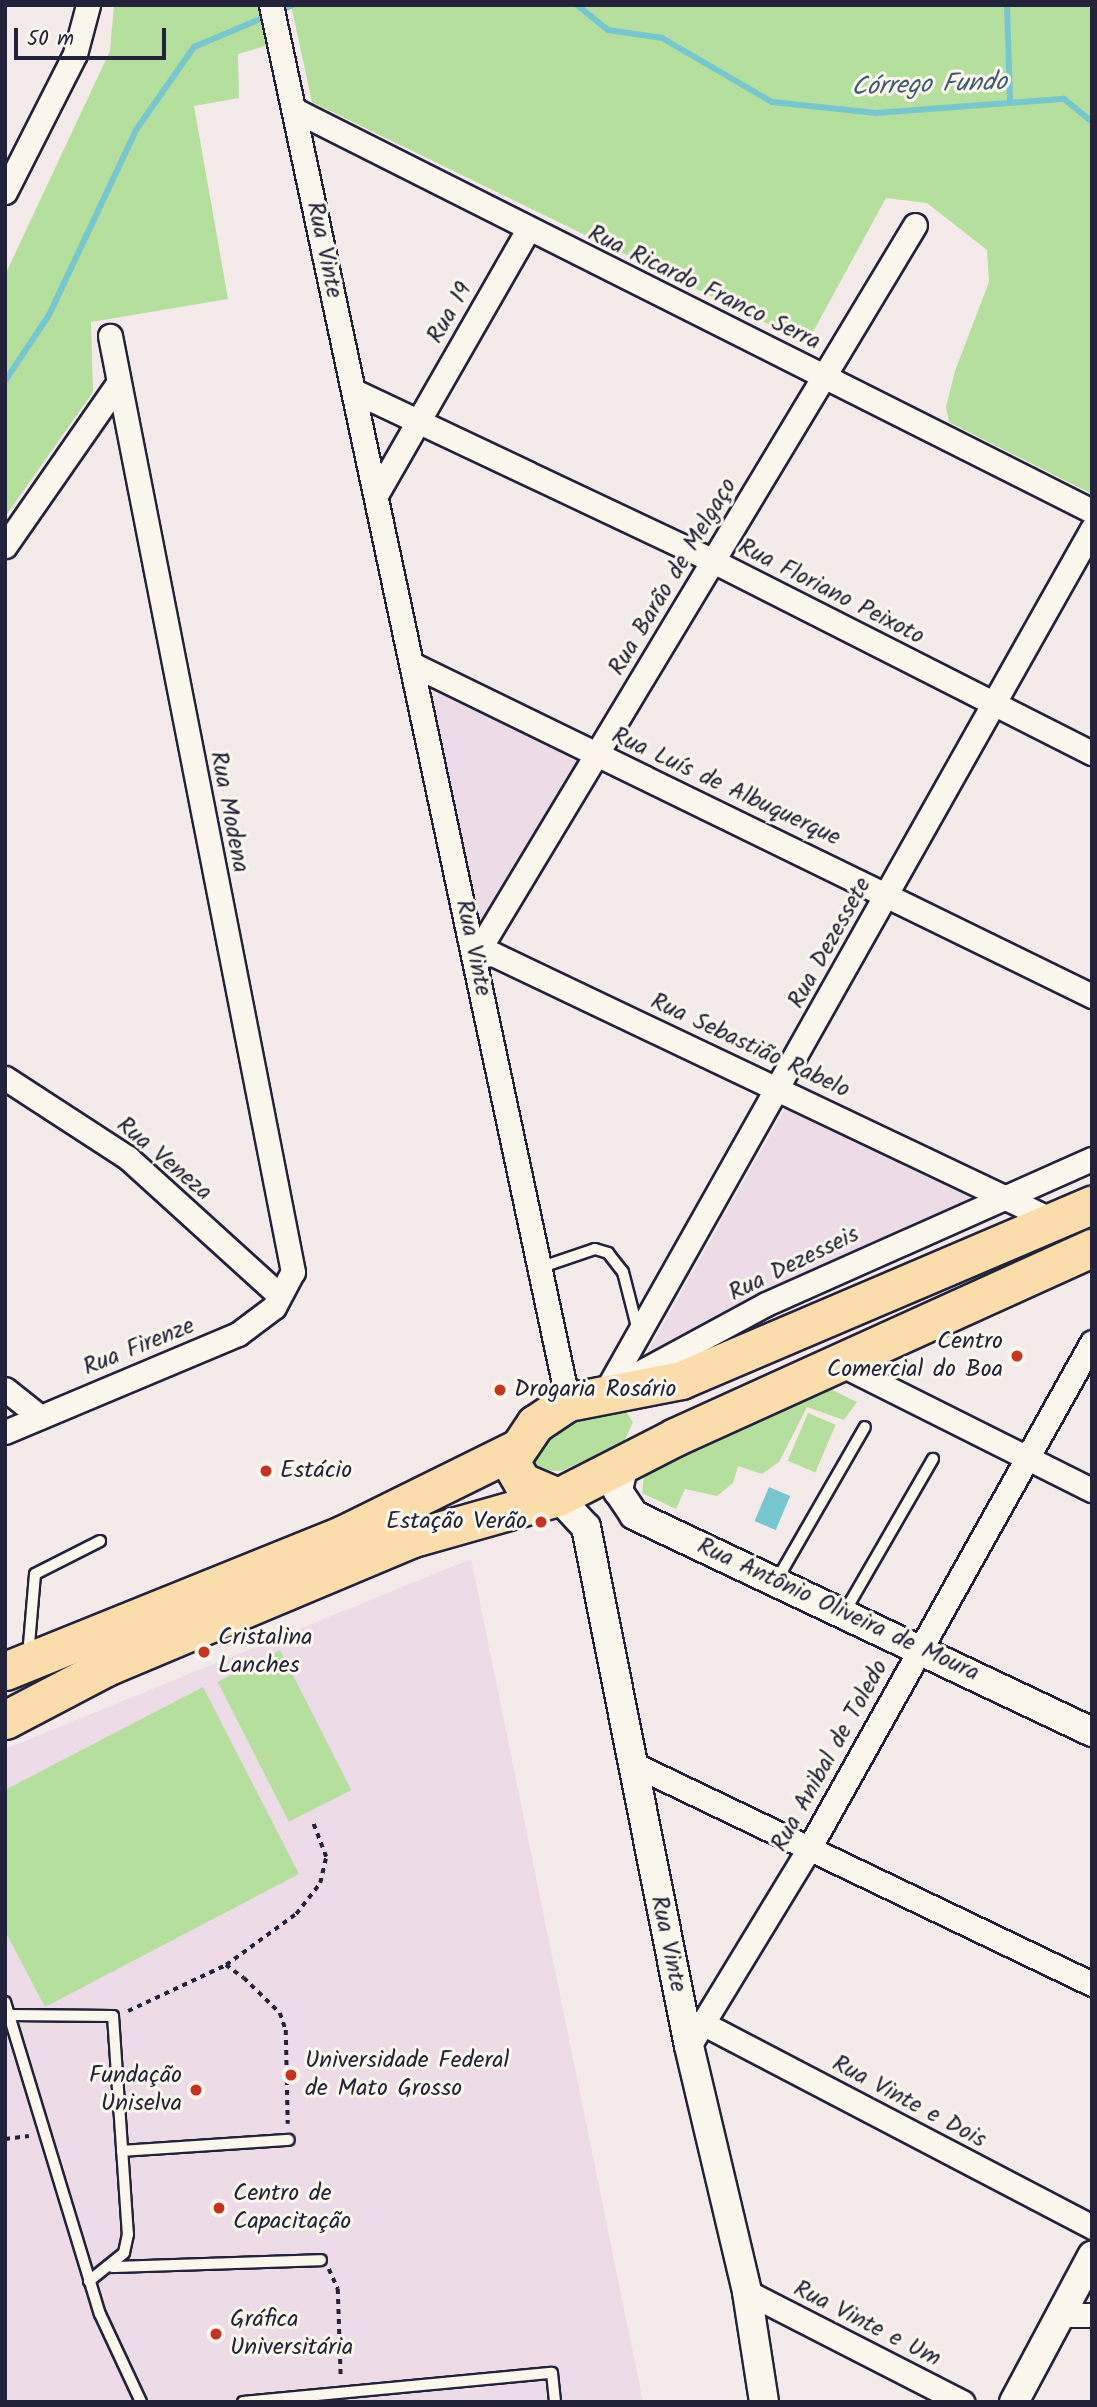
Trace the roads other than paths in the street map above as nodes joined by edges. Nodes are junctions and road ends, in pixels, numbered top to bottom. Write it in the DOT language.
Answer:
graph roads {
  1 [pos="88,5"];
  2 [pos="271,5"];
  3 [pos="295,110"];
  4 [pos="5,192"];
  5 [pos="915,226"];
  6 [pos="527,231"];
  7 [pos="110,336"];
  8 [pos="825,376"];
  9 [pos="117,385"];
  10 [pos="354,391"];
  11 [pos="418,421"];
  12 [pos="376,495"];
  13 [pos="1092,511"];
  14 [pos="1092,529"];
  15 [pos="5,546"];
  16 [pos="713,561"];
  17 [pos="412,664"];
  18 [pos="994,704"];
  19 [pos="1092,753"];
  20 [pos="597,754"];
  21 [pos="888,893"];
  22 [pos="475,956"];
  23 [pos="1092,996"];
  24 [pos="5,1078"];
  25 [pos="779,1088"];
  26 [pos="1092,1159"];
  27 [pos="999,1196"];
  28 [pos="1092,1205"];
  29 [pos="1052,1220"];
  30 [pos="1088,1251"];
  31 [pos="540,1269"];
  32 [pos="278,1294"];
  33 [pos="639,1337"];
  34 [pos="1092,1342"];
  35 [pos="838,1363"];
  36 [pos="622,1388"];
  37 [pos="5,1389"];
  38 [pos="568,1402"];
  39 [pos="39,1416"];
  40 [pos="865,1427"];
  41 [pos="5,1432"];
  42 [pos="514,1450"];
  43 [pos="1027,1456"];
  44 [pos="933,1459"];
  45 [pos="624,1464"];
  46 [pos="1092,1490"];
  47 [pos="558,1497"];
  48 [pos="100,1541"];
  49 [pos="778,1578"];
  50 [pos="844,1614"];
  51 [pos="921,1648"];
  52 [pos="16,1669"];
  53 [pos="5,1720"];
  54 [pos="1092,1732"];
  55 [pos="631,1763"];
  56 [pos="807,1852"];
  57 [pos="1092,1984"];
  58 [pos="5,2002"];
  59 [pos="10,2015"];
  60 [pos="696,2034"];
  61 [pos="289,2140"];
  62 [pos="122,2151"];
  63 [pos="1092,2227"];
  64 [pos="1092,2256"];
  65 [pos="321,2260"];
  66 [pos="112,2267"];
  67 [pos="89,2281"];
  68 [pos="747,2292"];
  69 [pos="1059,2315"];
  70 [pos="1092,2315"];
  71 [pos="141,2402"];
  72 [pos="243,2402"];
  73 [pos="555,2402"];
  74 [pos="765,2402"];
  75 [pos="962,2402"];
  76 [pos="1014,2402"];
  1 -- 4 [label="street"];
  2 -- 3 [label="street, Rua Vinte"];
  3 -- 6 [label="street, Rua Ricardo Franco Serra"];
  3 -- 10 [label="street, Rua Vinte"];
  5 -- 8 [label="street, Rua Barão de Melgaço"];
  6 -- 8 [label="street, Rua Ricardo Franco Serra"];
  6 -- 11 [label="street, Rua 19"];
  7 -- 9 [label="street, Rua Modena"];
  8 -- 13 [label="street, Rua Ricardo Franco Serra"];
  8 -- 16 [label="street, Rua Barão de Melgaço"];
  9 -- 15 [label="street"];
  9 -- 32 [label="street, Rua Modena"];
  10 -- 11 [label="street, Rua Floriano Peixoto"];
  10 -- 12 [label="street, Rua Vinte"];
  11 -- 12 [label="street"];
  11 -- 16 [label="street, Rua Floriano Peixoto"];
  12 -- 17 [label="street, Rua Vinte"];
  14 -- 18 [label="street, Rua Dezessete"];
  16 -- 18 [label="street, Rua Floriano Peixoto"];
  16 -- 20 [label="street, Rua Barão de Melgaço"];
  17 -- 20 [label="street, Rua Luís de Albuquerque"];
  17 -- 22 [label="street, Rua Vinte"];
  18 -- 19 [label="street, Rua Floriano Peixoto"];
  18 -- 21 [label="street, Rua Dezessete"];
  20 -- 21 [label="street, Rua Luís de Albuquerque"];
  20 -- 22 [label="street, Rua Barão de Melgaço"];
  21 -- 23 [label="street, Rua Luís de Albuquerque"];
  21 -- 25 [label="street, Rua Dezessete"];
  22 -- 25 [label="street, Rua Sebastião Rabelo"];
  22 -- 31 [label="street, Rua Vinte"];
  24 -- 32 [label="street, Rua Veneza"];
  25 -- 27 [label="street, Rua Sebastião Rabelo"];
  25 -- 33 [label="street, Rua Dezessete"];
  26 -- 27 [label="street, Rua Dezesseis"];
  27 -- 29 [label="street, Rua Sebastião Rabelo"];
  27 -- 36 [label="street, Rua Dezesseis"];
  28 -- 29 [label="main road"];
  29 -- 36 [label="main road"];
  30 -- 35 [label="main road"];
  31 -- 33 [label="lane"];
  31 -- 38 [label="street, Rua Vinte"];
  32 -- 39 [label="street, Rua Firenze"];
  33 -- 36 [label="street, Rua Dezessete"];
  34 -- 43 [label="street, Rua Anibal de Toledo"];
  35 -- 43 [label="street"];
  35 -- 45 [label="main road"];
  36 -- 38 [label="main road"];
  36 -- 45 [label="main road"];
  37 -- 39 [label="street"];
  38 -- 42 [label="main road"];
  39 -- 41 [label="street, Rua Firenze"];
  40 -- 49 [label="lane"];
  42 -- 47 [label="main road"];
  42 -- 52 [label="main road"];
  43 -- 46 [label="street"];
  43 -- 51 [label="street, Rua Anibal de Toledo"];
  44 -- 50 [label="lane"];
  45 -- 47 [label="main road"];
  45 -- 49 [label="street, Rua Antônio Oliveira de Moura"];
  47 -- 53 [label="main road"];
  47 -- 55 [label="street, Rua Vinte"];
  48 -- 52 [label="lane"];
  49 -- 50 [label="street, Rua Antônio Oliveira de Moura"];
  50 -- 51 [label="street, Rua Antônio Oliveira de Moura"];
  51 -- 54 [label="street, Rua Antônio Oliveira de Moura"];
  51 -- 56 [label="street, Rua Anibal de Toledo"];
  55 -- 56 [label="street"];
  55 -- 60 [label="street, Rua Vinte"];
  56 -- 57 [label="street"];
  56 -- 60 [label="street, Rua Anibal de Toledo"];
  58 -- 59 [label="lane"];
  59 -- 62 [label="lane"];
  59 -- 67 [label="lane"];
  60 -- 63 [label="street, Rua Vinte e Dois"];
  60 -- 68 [label="street, Rua Vinte"];
  61 -- 62 [label="lane"];
  62 -- 66 [label="lane"];
  64 -- 69 [label="street"];
  65 -- 66 [label="lane"];
  66 -- 67 [label="lane"];
  67 -- 71 [label="lane"];
  68 -- 74 [label="street, Rua Vinte"];
  68 -- 75 [label="street, Rua Vinte e Um"];
  69 -- 70 [label="street"];
  69 -- 76 [label="street"];
  72 -- 73 [label="lane"];
}
